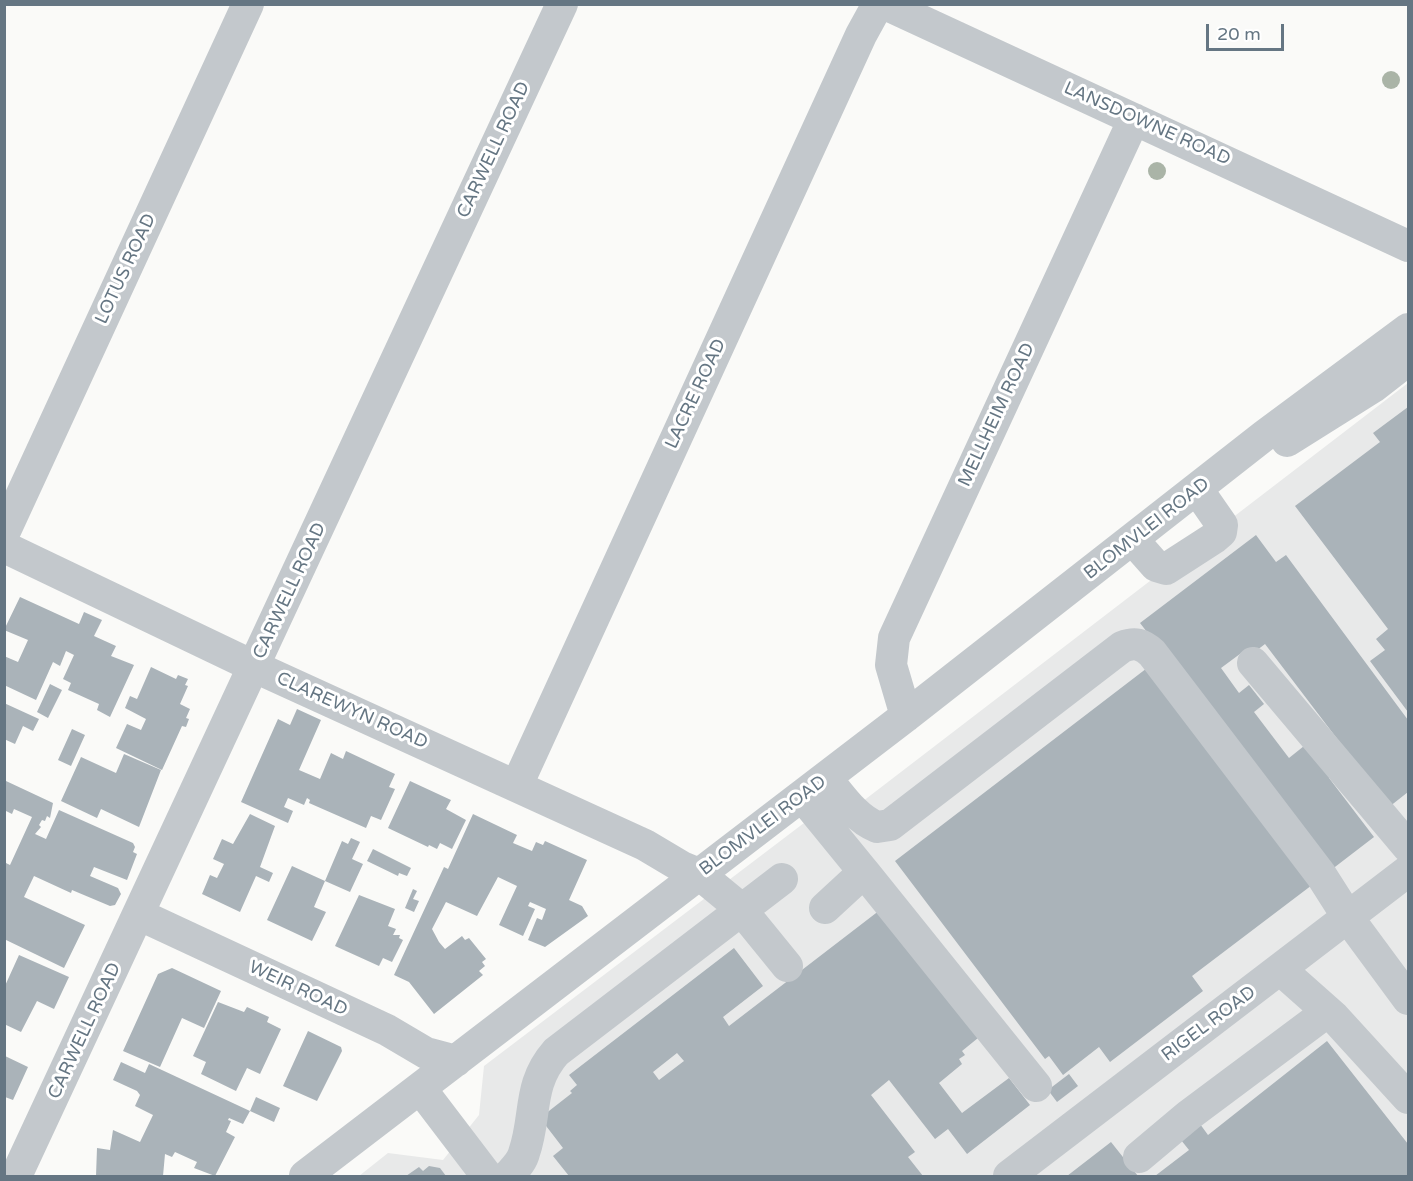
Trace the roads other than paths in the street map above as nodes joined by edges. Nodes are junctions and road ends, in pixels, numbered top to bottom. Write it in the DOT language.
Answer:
graph roads {
  1 [pos="248,4"];
  2 [pos="562,4"];
  3 [pos="891,6"];
  4 [pos="1134,119"];
  5 [pos="1408,246"];
  6 [pos="1408,329"];
  7 [pos="1408,360"];
  8 [pos="1208,481"];
  9 [pos="4,533"];
  10 [pos="1133,540"];
  11 [pos="4,547"];
  12 [pos="1252,663"];
  13 [pos="255,667"];
  14 [pos="906,716"];
  15 [pos="826,778"];
  16 [pos="517,785"];
  17 [pos="802,796"];
  18 [pos="1408,847"];
  19 [pos="1408,871"];
  20 [pos="864,872"];
  21 [pos="699,874"];
  22 [pos="782,879"];
  23 [pos="825,908"];
  24 [pos="741,910"];
  25 [pos="140,915"];
  26 [pos="1349,919"];
  27 [pos="787,966"];
  28 [pos="1281,970"];
  29 [pos="1408,999"];
  30 [pos="1327,1012"];
  31 [pos="456,1061"];
  32 [pos="1036,1086"];
  33 [pos="420,1088"];
  34 [pos="1408,1098"];
  35 [pos="1139,1157"];
  36 [pos="13,1170"];
  37 [pos="305,1176"];
  38 [pos="487,1176"];
  39 [pos="508,1176"];
  40 [pos="1009,1176"];
  1 -- 9 [label="street, LOTUS ROAD"];
  2 -- 13 [label="street, CARWELL ROAD"];
  3 -- 4 [label="street, LANSDOWNE ROAD"];
  3 -- 16 [label="street, LACRE ROAD"];
  4 -- 5 [label="street, LANSDOWNE ROAD"];
  4 -- 14 [label="street, MELLHEIM ROAD"];
  6 -- 8 [label="street, BLOMVLEI ROAD"];
  7 -- 8 [label="street, BLOMVLEI ROAD"];
  8 -- 10 [label="street, BLOMVLEI ROAD"];
  8 -- 10 [label="street"];
  10 -- 14 [label="street, BLOMVLEI ROAD"];
  11 -- 13 [label="street, CLAREWYN ROAD"];
  12 -- 18 [label="street"];
  13 -- 16 [label="street, CLAREWYN ROAD"];
  13 -- 25 [label="street, CARWELL ROAD"];
  14 -- 15 [label="street, BLOMVLEI ROAD"];
  15 -- 17 [label="street, BLOMVLEI ROAD"];
  15 -- 26 [label="street"];
  16 -- 21 [label="street, CLAREWYN ROAD"];
  17 -- 20 [label="street"];
  17 -- 21 [label="street, BLOMVLEI ROAD"];
  19 -- 26 [label="street, RIGEL ROAD"];
  20 -- 23 [label="street"];
  20 -- 32 [label="street"];
  21 -- 24 [label="street, CLAREWYN ROAD"];
  21 -- 31 [label="street, BLOMVLEI ROAD"];
  22 -- 24 [label="street"];
  24 -- 27 [label="street, CLAREWYN ROAD"];
  24 -- 39 [label="street"];
  25 -- 31 [label="street, WEIR ROAD"];
  25 -- 36 [label="street, CARWELL ROAD"];
  26 -- 28 [label="street, RIGEL ROAD"];
  26 -- 29 [label="street"];
  28 -- 30 [label="street"];
  28 -- 40 [label="street, RIGEL ROAD"];
  30 -- 34 [label="street"];
  30 -- 35 [label="street"];
  31 -- 33 [label="street, BLOMVLEI ROAD"];
  33 -- 37 [label="street, BLOMVLEI ROAD"];
  33 -- 38 [label="street"];
}
